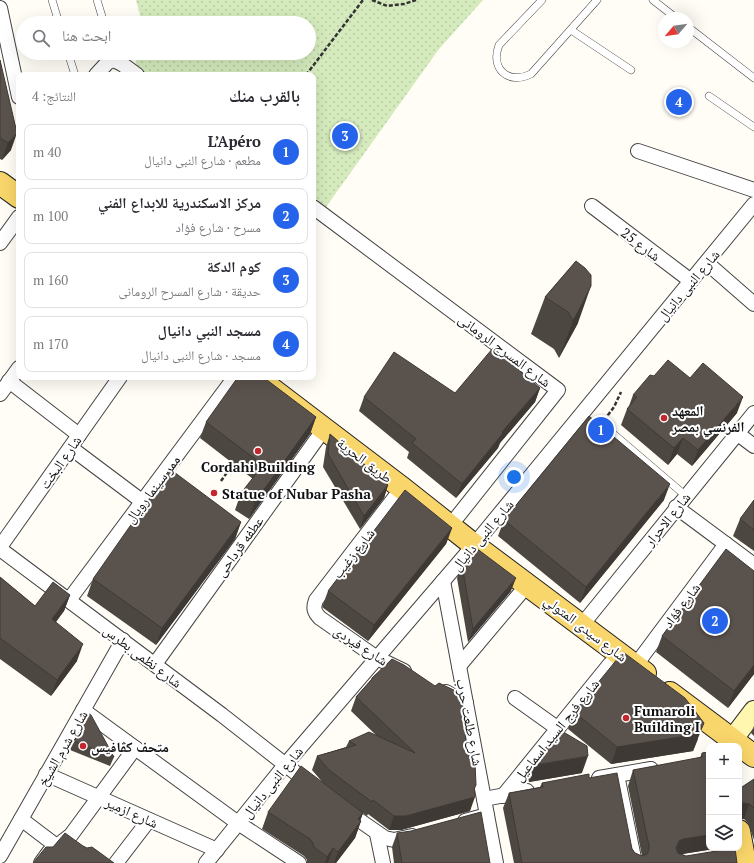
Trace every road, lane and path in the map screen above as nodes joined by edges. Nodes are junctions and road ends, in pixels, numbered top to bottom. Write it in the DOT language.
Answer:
graph roads {
  1 [pos="52,0"];
  2 [pos="97,0"];
  3 [pos="363,0"];
  4 [pos="372,0"];
  5 [pos="416,0"];
  6 [pos="542,0"];
  7 [pos="597,0"];
  8 [pos="653,0"];
  9 [pos="0,8"];
  10 [pos="668,12"];
  11 [pos="57,16"];
  12 [pos="102,16"];
  13 [pos="571,30"];
  14 [pos="694,32"];
  15 [pos="70,60"];
  16 [pos="110,60"];
  17 [pos="117,60"];
  18 [pos="631,70"];
  19 [pos="74,72"];
  20 [pos="99,72"];
  21 [pos="133,72"];
  22 [pos="308,72"];
  23 [pos="754,78"];
  24 [pos="16,83"];
  25 [pos="709,96"];
  26 [pos="754,127"];
  27 [pos="638,151"];
  28 [pos="0,183"];
  29 [pos="754,190"];
  30 [pos="16,195"];
  31 [pos="754,204"];
  32 [pos="592,206"];
  33 [pos="316,209"];
  34 [pos="16,221"];
  35 [pos="0,243"];
  36 [pos="707,263"];
  37 [pos="691,282"];
  38 [pos="754,304"];
  39 [pos="16,372"];
  40 [pos="118,380"];
  41 [pos="233,380"];
  42 [pos="260,380"];
  43 [pos="9,382"];
  44 [pos="621,391"];
  45 [pos="0,394"];
  46 [pos="754,413"];
  47 [pos="324,429"];
  48 [pos="610,431"];
  49 [pos="738,434"];
  50 [pos="79,435"];
  51 [pos="754,446"];
  52 [pos="71,448"];
  53 [pos="233,464"];
  54 [pos="221,481"];
  55 [pos="402,488"];
  56 [pos="686,496"];
  57 [pos="143,502"];
  58 [pos="676,507"];
  59 [pos="450,526"];
  60 [pos="726,544"];
  61 [pos="474,545"];
  62 [pos="0,548"];
  63 [pos="754,565"];
  64 [pos="443,581"];
  65 [pos="528,584"];
  66 [pos="69,600"];
  67 [pos="320,618"];
  68 [pos="581,626"];
  69 [pos="123,640"];
  70 [pos="377,658"];
  71 [pos="155,664"];
  72 [pos="610,664"];
  73 [pos="459,666"];
  74 [pos="635,666"];
  75 [pos="417,678"];
  76 [pos="437,688"];
  77 [pos="515,698"];
  78 [pos="466,703"];
  79 [pos="83,710"];
  80 [pos="754,711"];
  81 [pos="557,728"];
  82 [pos="731,743"];
  83 [pos="135,748"];
  84 [pos="742,749"];
  85 [pos="754,756"];
  86 [pos="285,766"];
  87 [pos="662,767"];
  88 [pos="46,774"];
  89 [pos="617,775"];
  90 [pos="587,780"];
  91 [pos="541,789"];
  92 [pos="322,793"];
  93 [pos="503,796"];
  94 [pos="100,798"];
  95 [pos="484,799"];
  96 [pos="334,802"];
  97 [pos="487,815"];
  98 [pos="21,819"];
  99 [pos="149,820"];
  100 [pos="238,823"];
  101 [pos="449,825"];
  102 [pos="426,832"];
  103 [pos="378,834"];
  104 [pos="56,846"];
  105 [pos="217,850"];
  106 [pos="0,856"];
  107 [pos="41,863"];
  108 [pos="79,863"];
  109 [pos="116,863"];
  110 [pos="206,863"];
  111 [pos="299,863"];
  112 [pos="383,863"];
  113 [pos="496,863"];
  114 [pos="635,863"];
  1 -- 11 [label="lane"];
  2 -- 12 [label="lane"];
  3 -- 22 [label="path"];
  4 -- 5 [label="path"];
  6 -- 13 [label="lane"];
  7 -- 13 [label="lane"];
  8 -- 10 [label="lane"];
  9 -- 24 [label="street"];
  13 -- 18 [label="lane"];
  14 -- 23 [label="lane"];
  15 -- 19 [label="lane"];
  16 -- 20 [label="street"];
  17 -- 21 [label="street"];
  25 -- 26 [label="lane"];
  27 -- 29 [label="street"];
  28 -- 30 [label="main road"];
  31 -- 36 [label="street, شارع النبى دانيال"];
  32 -- 37 [label="street, شارع 25"];
  33 -- 59 [label="street, شارع المسرح الرومانى"];
  34 -- 35 [label="street"];
  36 -- 37 [label="street, شارع النبى دانيال"];
  36 -- 38 [label="street"];
  37 -- 61 [label="street, شارع النبى دانيال"];
  39 -- 43 [label="street"];
  40 -- 50 [label="street, شارع البخت"];
  41 -- 57 [label="street, ممر سينما رويال"];
  42 -- 47 [label="main road, طريق الحرية"];
  43 -- 45 [label="street"];
  43 -- 50 [label="street"];
  44 -- 48 [label="path"];
  46 -- 49 [label="street, شارع الاحرار"];
  47 -- 55 [label="main road, طريق الحرية"];
  47 -- 71 [label="street, عطفه قرداحى"];
  48 -- 56 [label="lane"];
  49 -- 51 [label="street"];
  49 -- 56 [label="street, شارع الاحرار"];
  50 -- 52 [label="street, شارع البخت"];
  52 -- 57 [label="street"];
  52 -- 62 [label="street, شارع البخت"];
  53 -- 54 [label="path"];
  55 -- 59 [label="main road, طريق الحرية"];
  55 -- 67 [label="street, شارع زغيب"];
  56 -- 58 [label="street, شارع الاحرار"];
  57 -- 66 [label="street, ممر سينما رويال"];
  58 -- 60 [label="street"];
  58 -- 68 [label="street, شارع الاحرار"];
  59 -- 61 [label="main road, طريق الحرية"];
  60 -- 63 [label="street"];
  60 -- 74 [label="street, شارع فؤاد"];
  61 -- 64 [label="street, شارع النبى دانيال"];
  61 -- 65 [label="main road, شارع سيدى المتولي"];
  62 -- 66 [label="street, شارع نظمى بطرس"];
  64 -- 70 [label="street, شارع النبى دانيال"];
  64 -- 73 [label="street, شارع طلعت حرب"];
  65 -- 68 [label="main road, شارع سيدى المتولي"];
  65 -- 73 [label="street"];
  66 -- 69 [label="street, شارع نظمى بطرس"];
  67 -- 70 [label="street, شارع فيردى"];
  68 -- 74 [label="main road, شارع سيدى المتولي"];
  69 -- 71 [label="street, شارع نظمى بطرس"];
  69 -- 79 [label="street, شارع شرم الشيخ"];
  70 -- 75 [label="street, شارع فيردى"];
  70 -- 86 [label="street, شارع النبى دانيال"];
  71 -- 86 [label="street, شارع نظمى بطرس"];
  72 -- 81 [label="street, شارع فرج السيد اسماعيل"];
  73 -- 78 [label="street, شارع طلعت حرب"];
  74 -- 82 [label="main road, شارع سيدى المتولي"];
  76 -- 78 [label="street"];
  77 -- 81 [label="street"];
  78 -- 95 [label="street, شارع طلعت حرب"];
  79 -- 83 [label="street"];
  79 -- 88 [label="street, شارع شرم الشيخ"];
  80 -- 82 [label="street"];
  81 -- 93 [label="street, شارع فرج السيد اسماعيل"];
  83 -- 94 [label="street"];
  83 -- 100 [label="street"];
  84 -- 85 [label="main road, شارع سيدى المتولي"];
  86 -- 92 [label="street, شارع نظمى بطرس"];
  86 -- 100 [label="street, شارع النبى دانيال"];
  87 -- 89 [label="street"];
  88 -- 94 [label="street, شارع ازمير"];
  88 -- 98 [label="street, شارع شرم الشيخ"];
  89 -- 90 [label="street"];
  89 -- 114 [label="street"];
  91 -- 93 [label="street"];
  93 -- 95 [label="street"];
  94 -- 99 [label="street, شارع ازمير"];
  94 -- 104 [label="street"];
  95 -- 97 [label="street, شارع طلعت حرب"];
  96 -- 103 [label="street"];
  97 -- 101 [label="street"];
  97 -- 113 [label="street, شارع طلعت حرب"];
  98 -- 104 [label="street"];
  98 -- 106 [label="street, شارع شرم الشيخ"];
  99 -- 105 [label="street, شارع ازمير"];
  99 -- 109 [label="street"];
  100 -- 105 [label="street, شارع النبى دانيال"];
  100 -- 111 [label="street"];
  102 -- 103 [label="street"];
  103 -- 112 [label="street"];
  104 -- 107 [label="street"];
  104 -- 108 [label="street"];
  105 -- 110 [label="street, شارع النبى دانيال"];
}
